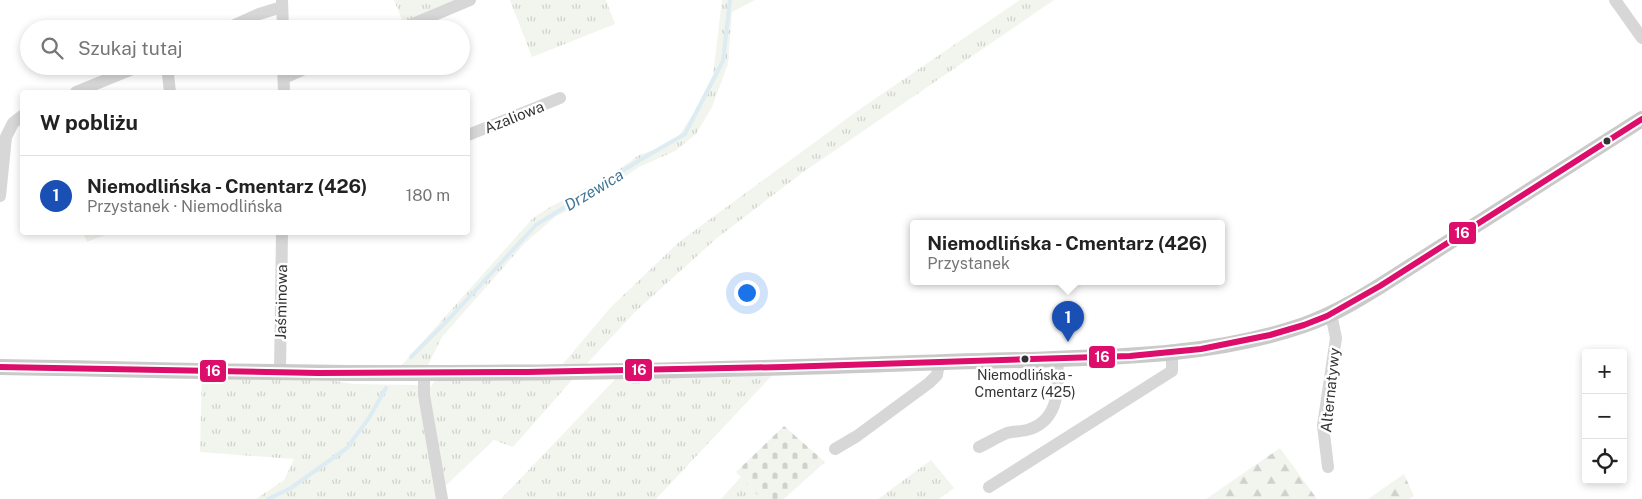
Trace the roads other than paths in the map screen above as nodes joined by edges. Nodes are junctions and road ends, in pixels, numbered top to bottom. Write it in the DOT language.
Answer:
graph roads {
  1 [pos="470,0"];
  2 [pos="1615,0"];
  3 [pos="282,4"];
  4 [pos="246,20"];
  5 [pos="283,20"];
  6 [pos="422,20"];
  7 [pos="1642,38"];
  8 [pos="118,75"];
  9 [pos="167,75"];
  10 [pos="284,75"];
  11 [pos="81,90"];
  12 [pos="170,90"];
  13 [pos="284,90"];
  14 [pos="560,98"];
  15 [pos="20,118"];
  16 [pos="1642,119"];
  17 [pos="470,134"];
  18 [pos="0,196"];
  19 [pos="282,235"];
  20 [pos="1331,314"];
  21 [pos="1172,352"];
  22 [pos="1056,359"];
  23 [pos="940,363"];
  24 [pos="0,367"];
  25 [pos="280,372"];
  26 [pos="424,373"];
  27 [pos="979,447"];
  28 [pos="835,449"];
  29 [pos="1328,467"];
  30 [pos="989,487"];
  31 [pos="442,499"];
  1 -- 6 [label="street"];
  2 -- 7 [label="street"];
  3 -- 4 [label="street"];
  3 -- 5 [label="street"];
  8 -- 11 [label="street"];
  9 -- 12 [label="street"];
  10 -- 13 [label="street"];
  14 -- 17 [label="street, Azaliowa"];
  15 -- 18 [label="street"];
  16 -- 20 [label="main road"];
  19 -- 25 [label="street, Jaśminowa"];
  20 -- 21 [label="main road"];
  20 -- 29 [label="street, Alternatywy"];
  21 -- 22 [label="main road"];
  21 -- 30 [label="street"];
  22 -- 23 [label="main road"];
  22 -- 27 [label="street"];
  23 -- 26 [label="main road"];
  23 -- 28 [label="street"];
  24 -- 25 [label="main road"];
  25 -- 26 [label="main road"];
  26 -- 31 [label="street"];
}
